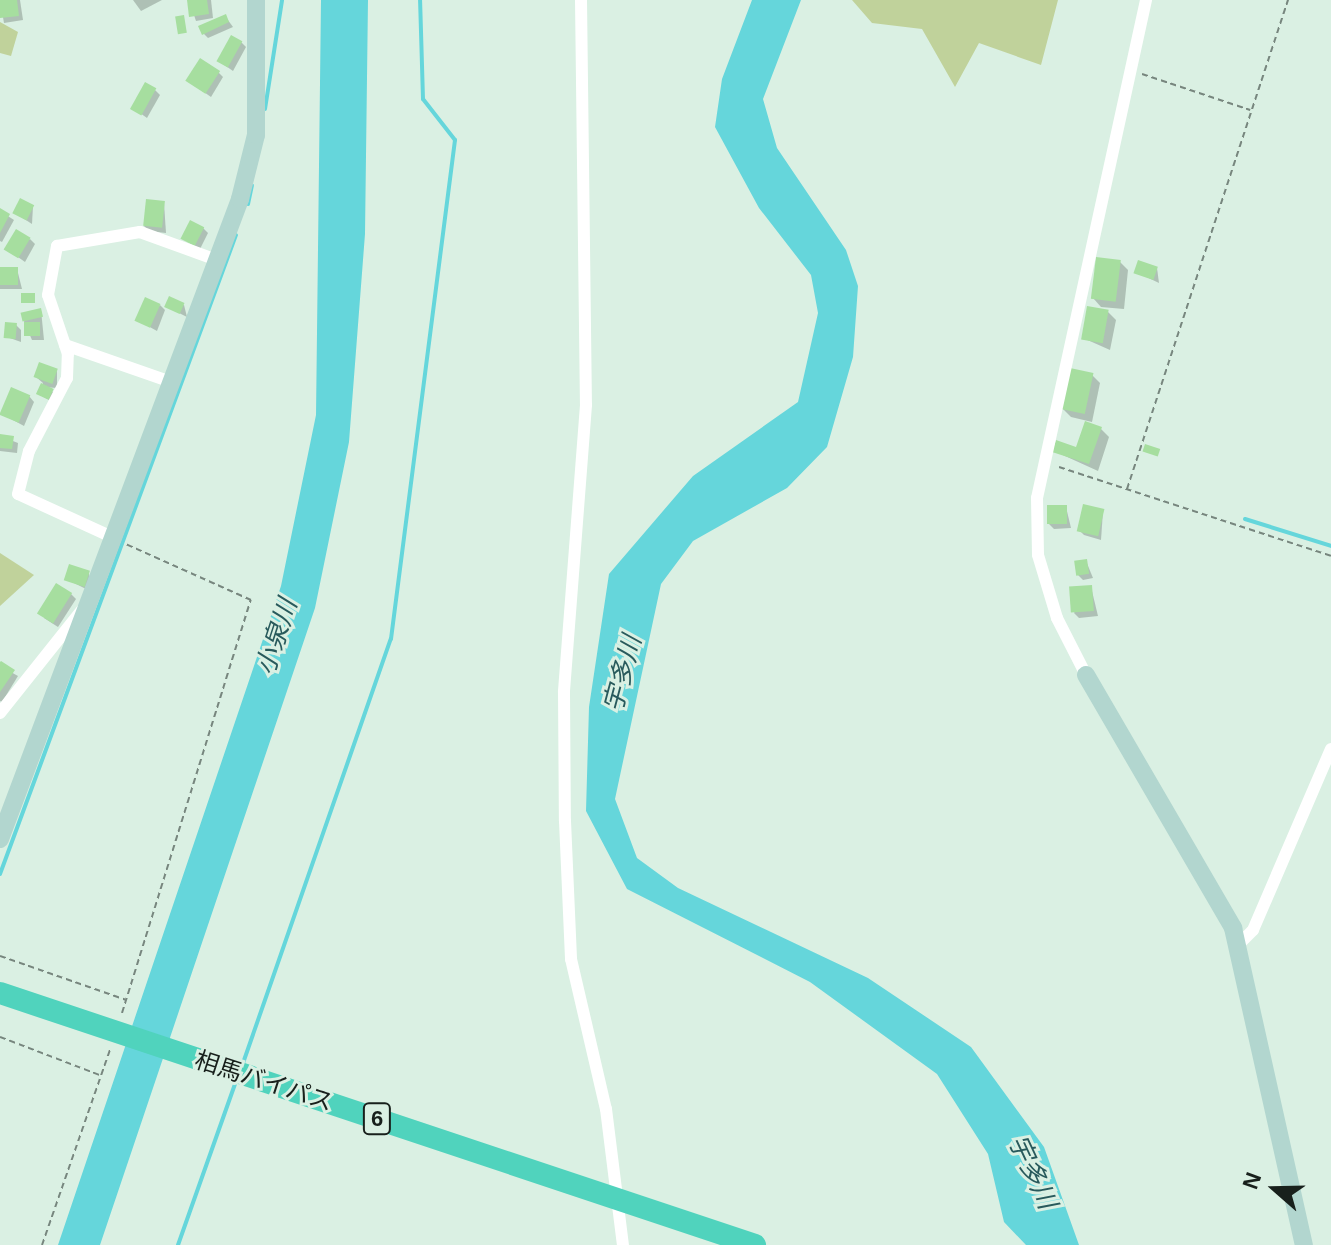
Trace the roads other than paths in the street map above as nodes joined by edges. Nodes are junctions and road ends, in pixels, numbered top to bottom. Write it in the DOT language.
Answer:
graph roads {
  1 [pos="256,0"];
  2 [pos="581,0"];
  3 [pos="1146,0"];
  4 [pos="217,260"];
  5 [pos="65,345"];
  6 [pos="171,382"];
  7 [pos="112,537"];
  8 [pos="86,605"];
  9 [pos="1086,675"];
  10 [pos="0,713"];
  11 [pos="1331,749"];
  12 [pos="0,839"];
  13 [pos="1238,945"];
  14 [pos="0,993"];
  15 [pos="623,1245"];
  16 [pos="755,1245"];
  17 [pos="1304,1245"];
  1 -- 4 [label="street"];
  2 -- 15 [label="street"];
  3 -- 9 [label="street"];
  4 -- 5 [label="street"];
  4 -- 6 [label="street"];
  5 -- 6 [label="street"];
  5 -- 7 [label="street"];
  6 -- 7 [label="street"];
  7 -- 8 [label="street"];
  8 -- 10 [label="street"];
  8 -- 12 [label="street"];
  9 -- 13 [label="street"];
  11 -- 13 [label="street"];
  13 -- 17 [label="street"];
  14 -- 16 [label="highway, 相馬バイパス / 6"];
}
